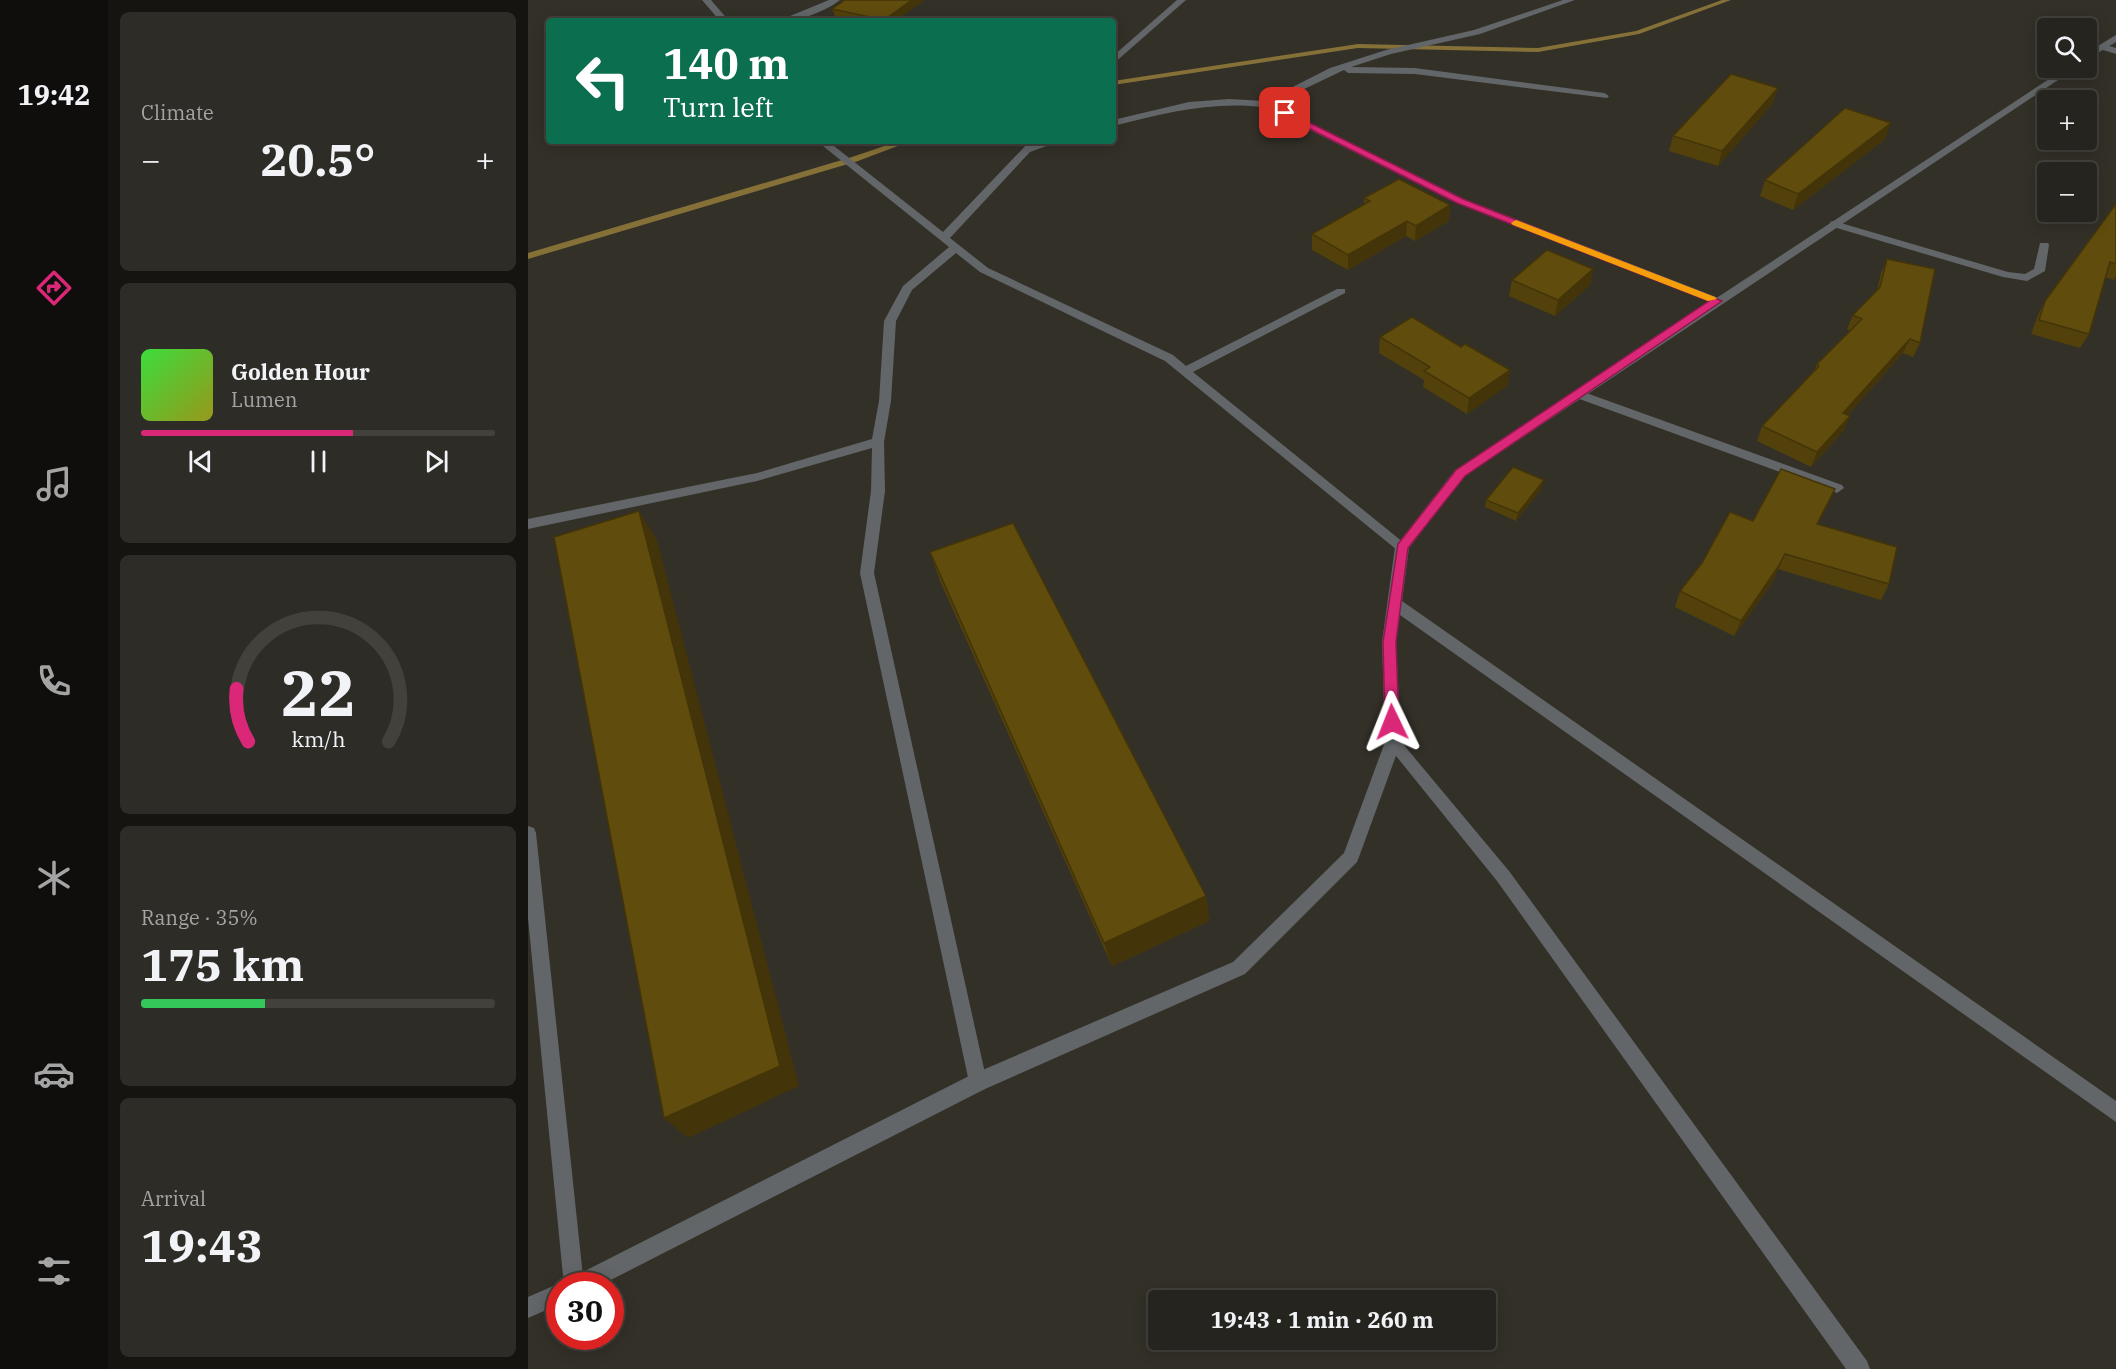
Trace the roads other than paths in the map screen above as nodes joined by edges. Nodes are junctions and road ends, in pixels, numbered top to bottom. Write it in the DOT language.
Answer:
graph roads {
  1 [pos="706,0"];
  2 [pos="836,0"];
  3 [pos="1182,0"];
  4 [pos="1571,0"];
  5 [pos="722,18"];
  6 [pos="792,18"];
  7 [pos="2116,38"];
  8 [pos="2103,47"];
  9 [pos="2097,51"];
  10 [pos="2116,51"];
  11 [pos="1116,58"];
  12 [pos="1333,70"];
  13 [pos="2056,78"];
  14 [pos="1604,96"];
  15 [pos="1266,104"];
  16 [pos="1116,122"];
  17 [pos="826,144"];
  18 [pos="1032,144"];
  19 [pos="1046,144"];
  20 [pos="1027,150"];
  21 [pos="1834,224"];
  22 [pos="944,238"];
  23 [pos="2044,245"];
  24 [pos="956,247"];
  25 [pos="1341,291"];
  26 [pos="1717,301"];
  27 [pos="1185,371"];
  28 [pos="1578,394"];
  29 [pos="878,442"];
  30 [pos="1837,488"];
  31 [pos="528,524"];
  32 [pos="1402,547"];
  33 [pos="1394,603"];
  34 [pos="1393,742"];
  35 [pos="528,833"];
  36 [pos="978,1082"];
  37 [pos="2116,1112"];
  38 [pos="574,1272"];
  39 [pos="603,1272"];
  40 [pos="546,1300"];
  41 [pos="528,1308"];
  42 [pos="1859,1369"];
  1 -- 5 [label="street"];
  2 -- 6 [label="street"];
  3 -- 11 [label="street"];
  4 -- 12 [label="street"];
  7 -- 8 [label="street"];
  8 -- 9 [label="street"];
  8 -- 10 [label="street"];
  12 -- 14 [label="street"];
  12 -- 15 [label="street"];
  13 -- 21 [label="street"];
  15 -- 16 [label="street"];
  15 -- 26 [label="street"];
  17 -- 22 [label="street"];
  18 -- 20 [label="street"];
  19 -- 20 [label="street"];
  20 -- 22 [label="street"];
  21 -- 23 [label="street"];
  21 -- 26 [label="street"];
  22 -- 24 [label="street"];
  24 -- 27 [label="street"];
  24 -- 29 [label="street"];
  25 -- 27 [label="street"];
  26 -- 28 [label="street"];
  27 -- 32 [label="street"];
  28 -- 30 [label="street"];
  28 -- 32 [label="street"];
  29 -- 31 [label="street"];
  29 -- 36 [label="street"];
  32 -- 33 [label="street"];
  33 -- 34 [label="street"];
  33 -- 37 [label="street"];
  34 -- 36 [label="street"];
  34 -- 42 [label="street"];
  35 -- 38 [label="street"];
  36 -- 39 [label="street"];
  40 -- 41 [label="street"];
}
